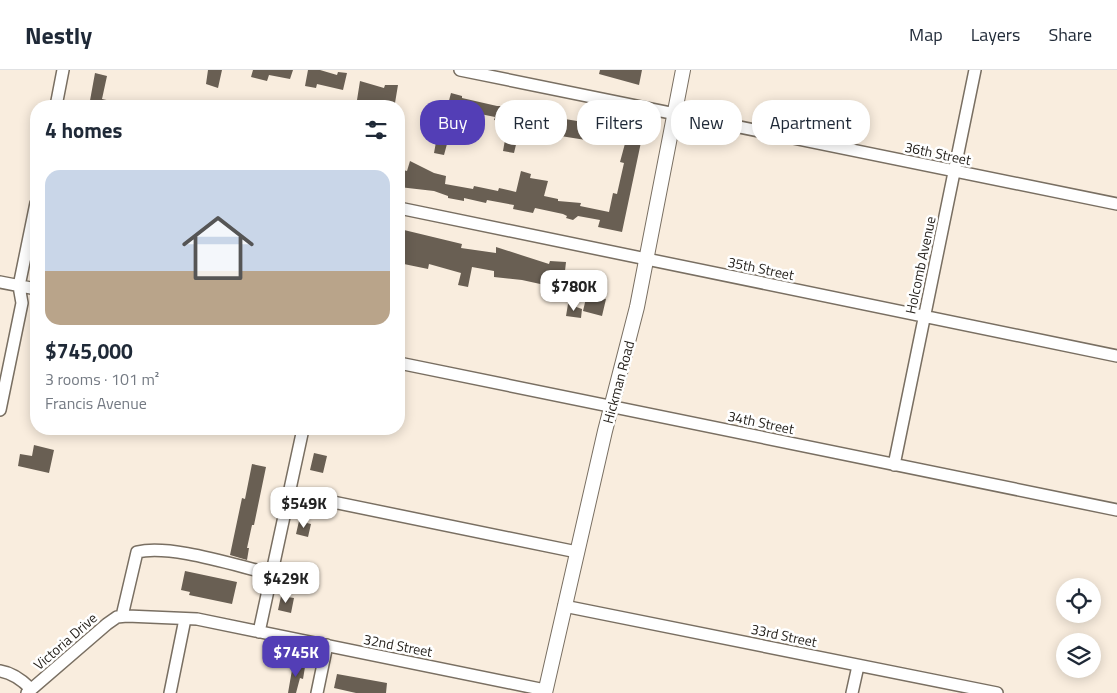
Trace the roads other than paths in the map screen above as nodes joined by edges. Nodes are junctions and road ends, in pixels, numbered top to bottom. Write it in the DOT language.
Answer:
graph roads {
  1 [pos="63,70"];
  2 [pos="460,70"];
  3 [pos="683,70"];
  4 [pos="975,70"];
  5 [pos="57,100"];
  6 [pos="677,100"];
  7 [pos="671,113"];
  8 [pos="742,128"];
  9 [pos="671,130"];
  10 [pos="954,171"];
  11 [pos="1117,204"];
  12 [pos="405,209"];
  13 [pos="30,232"];
  14 [pos="646,260"];
  15 [pos="0,282"];
  16 [pos="19,286"];
  17 [pos="30,288"];
  18 [pos="924,317"];
  19 [pos="1117,356"];
  20 [pos="405,364"];
  21 [pos="611,406"];
  22 [pos="0,410"];
  23 [pos="302,435"];
  24 [pos="894,465"];
  25 [pos="289,493"];
  26 [pos="1117,510"];
  27 [pos="577,552"];
  28 [pos="272,574"];
  29 [pos="564,606"];
  30 [pos="122,616"];
  31 [pos="185,618"];
  32 [pos="260,632"];
  33 [pos="327,646"];
  34 [pos="858,666"];
  35 [pos="0,671"];
  36 [pos="29,691"];
  37 [pos="545,691"];
  38 [pos="170,693"];
  39 [pos="317,693"];
  40 [pos="852,693"];
  41 [pos="997,693"];
  1 -- 5 [label="street"];
  2 -- 7 [label="street, 36th Street"];
  3 -- 6 [label="main road, Hickman Road"];
  4 -- 10 [label="street, Holcomb Avenue"];
  8 -- 10 [label="street, 36th Street"];
  9 -- 14 [label="main road, Hickman Road"];
  10 -- 11 [label="street, 36th Street"];
  10 -- 18 [label="street, Holcomb Avenue"];
  12 -- 14 [label="street, 35th Street"];
  13 -- 16 [label="street"];
  14 -- 18 [label="street, 35th Street"];
  14 -- 21 [label="main road, Hickman Road"];
  15 -- 16 [label="street"];
  16 -- 17 [label="street"];
  16 -- 22 [label="street"];
  18 -- 19 [label="street, 35th Street"];
  18 -- 24 [label="street, Holcomb Avenue"];
  20 -- 21 [label="street, 34th Street"];
  21 -- 24 [label="street, 34th Street"];
  21 -- 27 [label="main road, Hickman Road"];
  23 -- 25 [label="street"];
  24 -- 26 [label="street, 34th Street"];
  25 -- 27 [label="street"];
  25 -- 28 [label="street"];
  27 -- 29 [label="main road, Hickman Road"];
  28 -- 30 [label="street"];
  28 -- 32 [label="street"];
  29 -- 34 [label="street, 33rd Street"];
  29 -- 37 [label="main road, Hickman Road"];
  30 -- 31 [label="street"];
  30 -- 36 [label="street, Victoria Drive"];
  31 -- 32 [label="street, 32nd Street"];
  31 -- 38 [label="street"];
  32 -- 33 [label="street, 32nd Street"];
  33 -- 37 [label="street, 32nd Street"];
  33 -- 39 [label="street"];
  34 -- 40 [label="street"];
  34 -- 41 [label="street, 33rd Street"];
  35 -- 36 [label="street"];
}
